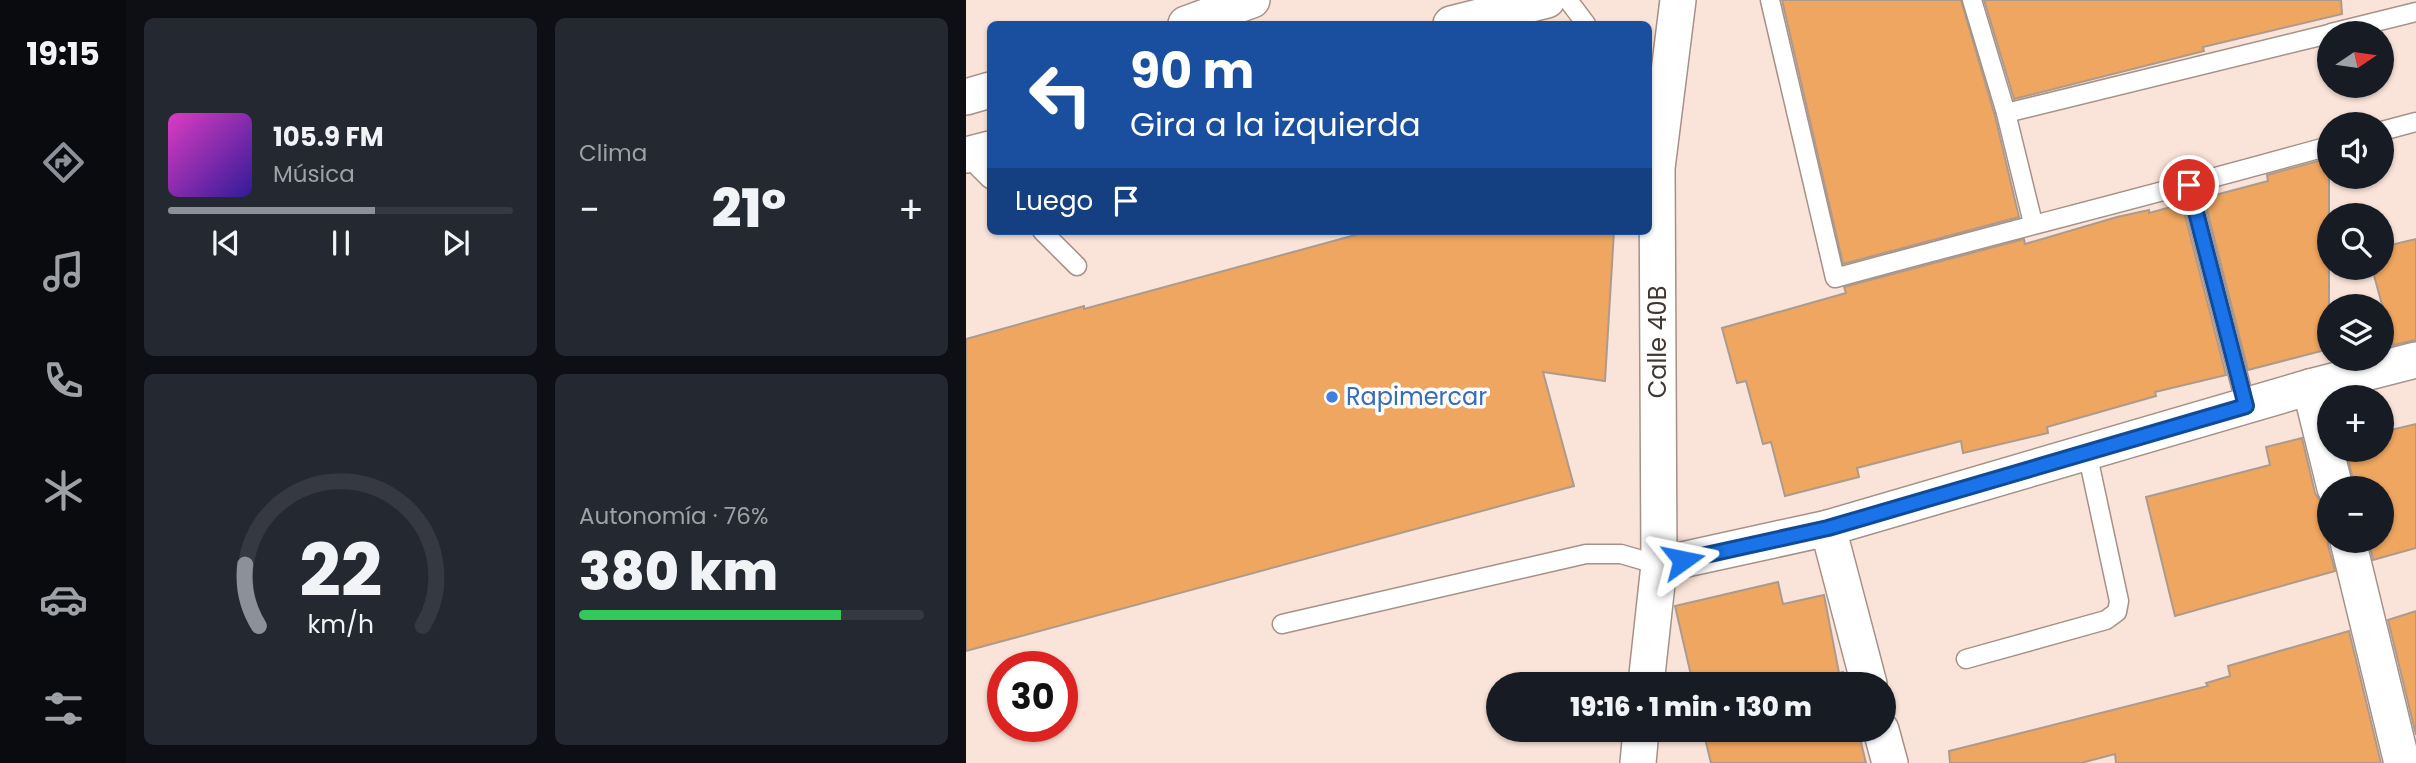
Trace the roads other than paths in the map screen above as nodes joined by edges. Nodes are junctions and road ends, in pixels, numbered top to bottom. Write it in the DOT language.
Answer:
graph roads {
  1 [pos="1252,0"];
  2 [pos="1548,0"];
  3 [pos="1568,0"];
  4 [pos="1678,0"];
  5 [pos="1770,0"];
  6 [pos="1972,0"];
  7 [pos="2416,12"];
  8 [pos="1194,21"];
  9 [pos="1463,21"];
  10 [pos="1584,21"];
  11 [pos="2379,21"];
  12 [pos="2317,36"];
  13 [pos="1658,85"];
  14 [pos="987,91"];
  15 [pos="966,97"];
  16 [pos="2006,113"];
  17 [pos="2416,122"];
  18 [pos="2394,128"];
  19 [pos="2317,149"];
  20 [pos="987,150"];
  21 [pos="966,155"];
  22 [pos="987,176"];
  23 [pos="2189,185"];
  24 [pos="2034,223"];
  25 [pos="1046,235"];
  26 [pos="1077,266"];
  27 [pos="2416,360"];
  28 [pos="2310,387"];
  29 [pos="2246,406"];
  30 [pos="2087,452"];
  31 [pos="2332,476"];
  32 [pos="1828,528"];
  33 [pos="2351,553"];
  34 [pos="1659,565"];
  35 [pos="1282,624"];
  36 [pos="1966,659"];
  37 [pos="1647,672"];
  38 [pos="1866,672"];
  39 [pos="1640,742"];
  40 [pos="1884,742"];
  41 [pos="1638,763"];
  42 [pos="1890,763"];
  43 [pos="2402,763"];
  1 -- 8 [label="street"];
  2 -- 9 [label="street"];
  3 -- 10 [label="lane"];
  4 -- 13 [label="street, Calle 40B"];
  5 -- 24 [label="lane"];
  6 -- 16 [label="lane"];
  7 -- 11 [label="lane"];
  12 -- 16 [label="lane"];
  13 -- 34 [label="street, Calle 40B"];
  14 -- 15 [label="street"];
  16 -- 24 [label="lane"];
  17 -- 18 [label="lane"];
  19 -- 23 [label="lane"];
  20 -- 21 [label="street"];
  21 -- 22 [label="lane"];
  23 -- 24 [label="lane"];
  23 -- 29 [label="lane"];
  25 -- 26 [label="lane"];
  27 -- 28 [label="street"];
  28 -- 29 [label="street"];
  28 -- 31 [label="street"];
  29 -- 30 [label="street"];
  30 -- 32 [label="street"];
  30 -- 36 [label="lane"];
  32 -- 34 [label="street"];
  32 -- 38 [label="street"];
  33 -- 43 [label="street"];
  34 -- 35 [label="lane"];
  34 -- 37 [label="street, Calle 40B"];
  39 -- 41 [label="street"];
  40 -- 42 [label="street"];
}
